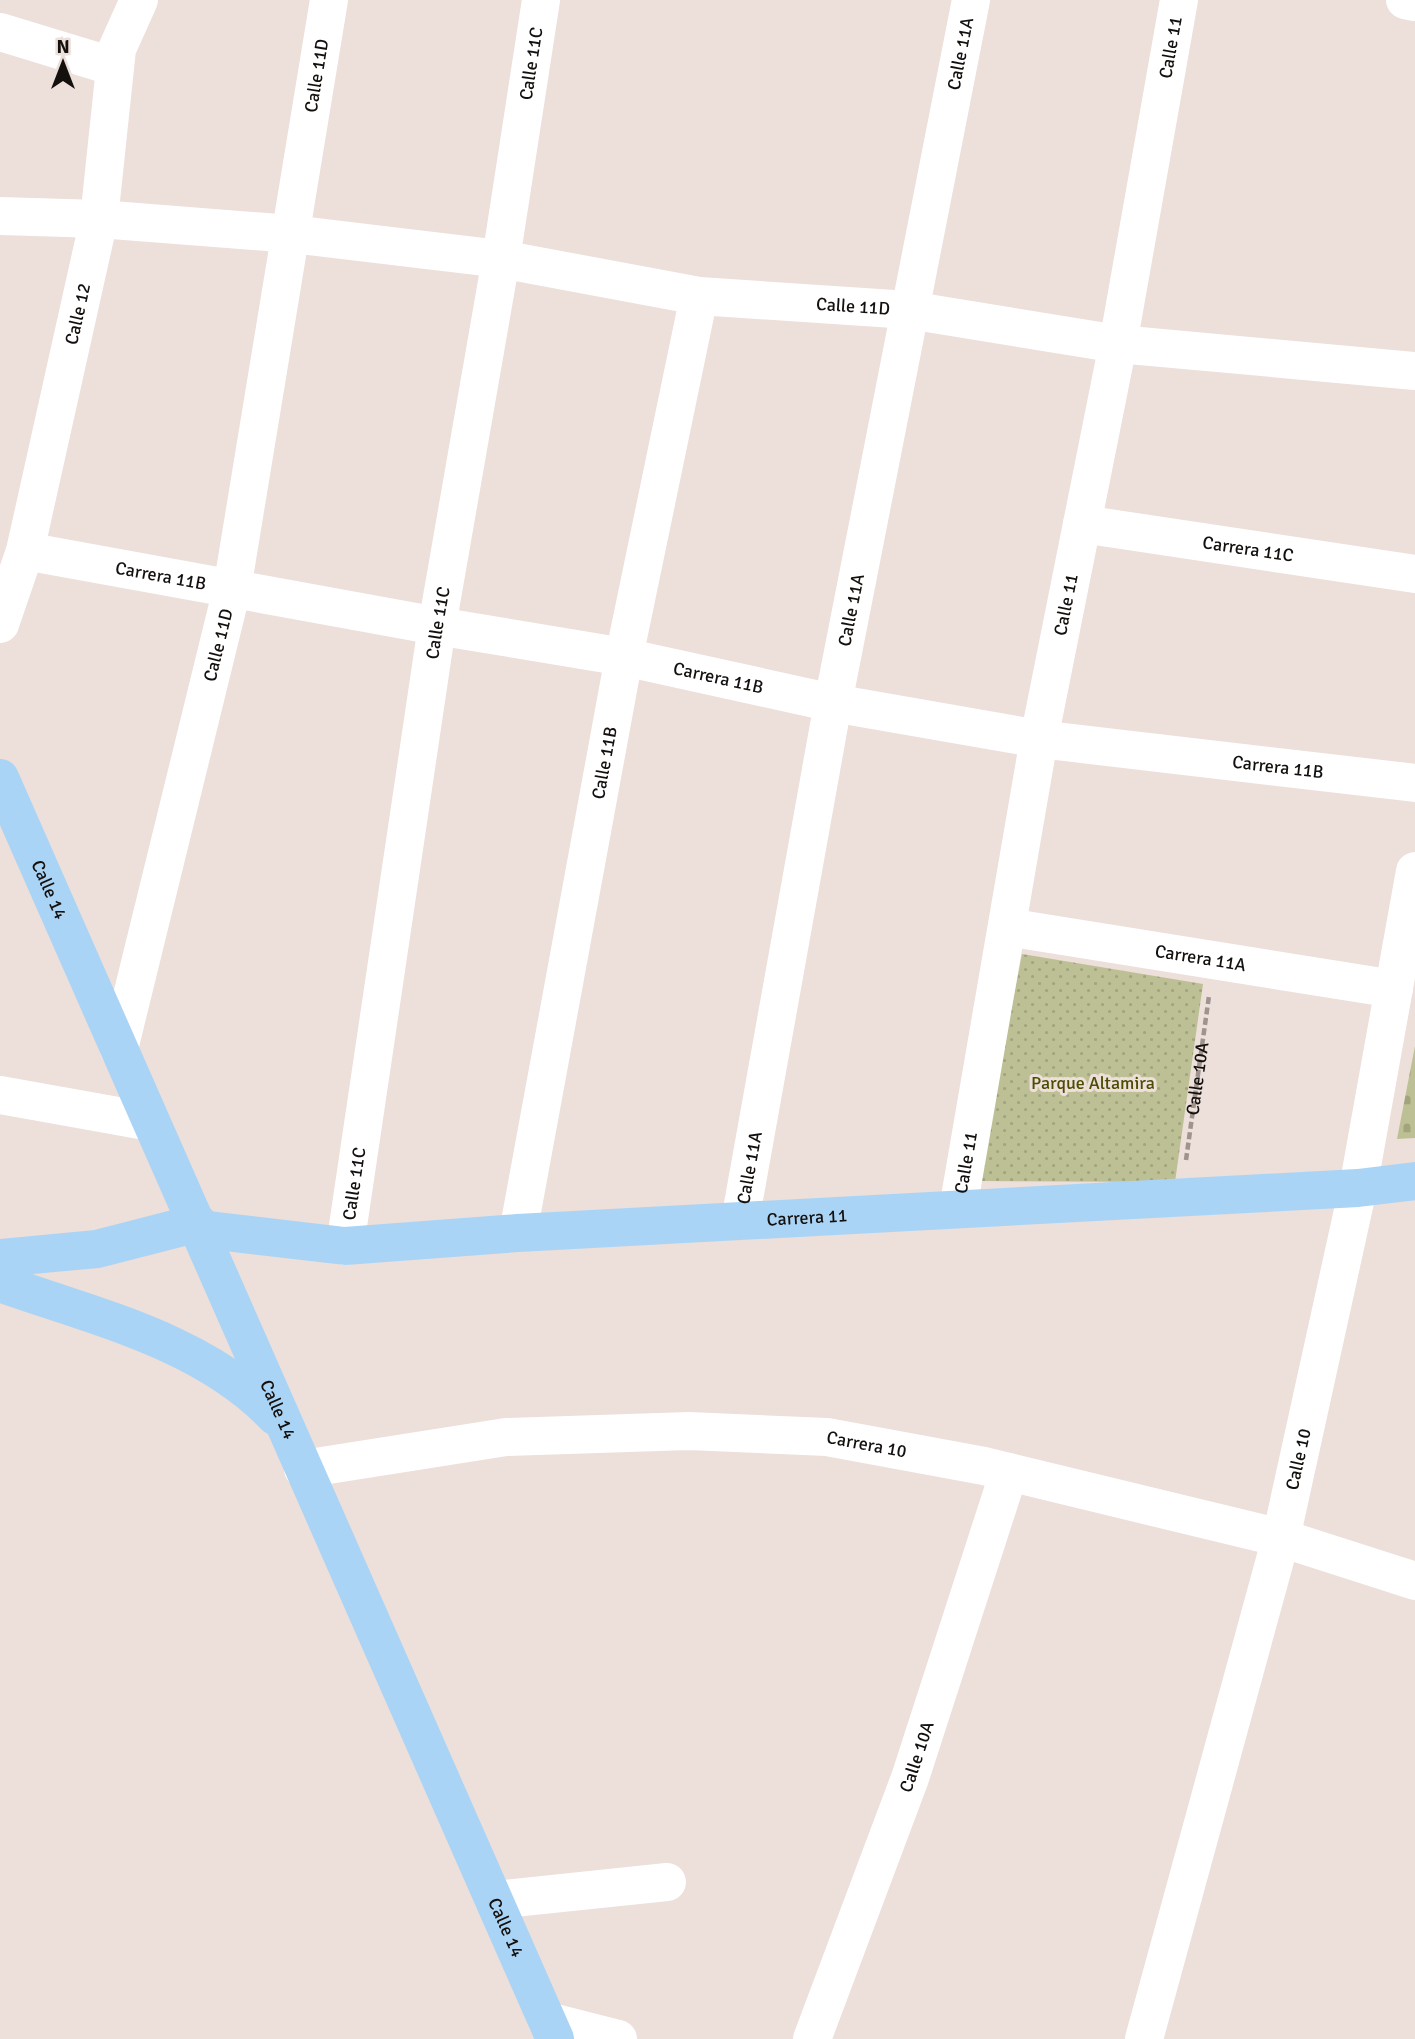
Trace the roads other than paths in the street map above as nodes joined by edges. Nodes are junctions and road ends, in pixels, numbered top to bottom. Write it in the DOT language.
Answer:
graph roads {
  1 [pos="139,0"];
  2 [pos="329,0"];
  3 [pos="541,0"];
  4 [pos="971,0"];
  5 [pos="1180,0"];
  6 [pos="1405,0"];
  7 [pos="1415,2"];
  8 [pos="0,32"];
  9 [pos="115,67"];
  10 [pos="0,216"];
  11 [pos="99,219"];
  12 [pos="292,234"];
  13 [pos="501,259"];
  14 [pos="699,296"];
  15 [pos="908,310"];
  16 [pos="1118,344"];
  17 [pos="1415,371"];
  18 [pos="1082,524"];
  19 [pos="25,551"];
  20 [pos="1415,574"];
  21 [pos="232,589"];
  22 [pos="0,624"];
  23 [pos="436,626"];
  24 [pos="624,656"];
  25 [pos="833,703"];
  26 [pos="1039,739"];
  27 [pos="0,778"];
  28 [pos="1415,783"];
  29 [pos="1415,870"];
  30 [pos="1007,927"];
  31 [pos="1394,989"];
  32 [pos="119,1049"];
  33 [pos="0,1095"];
  34 [pos="151,1122"];
  35 [pos="1415,1181"];
  36 [pos="1358,1188"];
  37 [pos="958,1209"];
  38 [pos="740,1221"];
  39 [pos="199,1226"];
  40 [pos="518,1233"];
  41 [pos="345,1246"];
  42 [pos="0,1258"];
  43 [pos="0,1283"];
  44 [pos="284,1425"];
  45 [pos="303,1469"];
  46 [pos="1009,1472"];
  47 [pos="1281,1538"];
  48 [pos="1415,1581"];
  49 [pos="667,1882"];
  50 [pos="494,1900"];
  51 [pos="551,2030"];
  52 [pos="618,2039"];
  53 [pos="811,2039"];
  54 [pos="1144,2039"];
  1 -- 9 [label="street, Calle 12"];
  2 -- 12 [label="street, Calle 11D"];
  3 -- 13 [label="street, Calle 11C"];
  4 -- 15 [label="street, Calle 11A"];
  5 -- 16 [label="street, Calle 11"];
  6 -- 7 [label="street"];
  8 -- 9 [label="street"];
  9 -- 11 [label="street, Calle 12"];
  10 -- 11 [label="street, Calle 11D"];
  11 -- 12 [label="street, Calle 11D"];
  11 -- 19 [label="street, Calle 12"];
  12 -- 13 [label="street, Calle 11D"];
  12 -- 21 [label="street, Calle 11D"];
  13 -- 14 [label="street, Calle 11D"];
  13 -- 23 [label="street, Calle 11C"];
  14 -- 15 [label="street, Calle 11D"];
  14 -- 24 [label="street, Calle 11B"];
  15 -- 16 [label="street, Calle 11D"];
  15 -- 25 [label="street, Calle 11A"];
  16 -- 17 [label="street, Calle 11D"];
  16 -- 18 [label="street, Calle 11"];
  18 -- 20 [label="street, Carrera 11C"];
  18 -- 26 [label="street, Calle 11"];
  19 -- 21 [label="street, Carrera 11B"];
  19 -- 22 [label="street, Calle 12"];
  21 -- 23 [label="street, Carrera 11B"];
  21 -- 32 [label="street, Calle 11D"];
  23 -- 24 [label="street, Carrera 11B"];
  23 -- 41 [label="street, Calle 11C"];
  24 -- 25 [label="street, Carrera 11B"];
  24 -- 40 [label="street, Calle 11B"];
  25 -- 26 [label="street, Carrera 11B"];
  25 -- 38 [label="street, Calle 11A"];
  26 -- 28 [label="street, Carrera 11B"];
  26 -- 30 [label="street, Calle 11"];
  27 -- 32 [label="main road, Calle 14"];
  29 -- 31 [label="street, Calle 10"];
  30 -- 31 [label="street, Carrera 11A"];
  30 -- 37 [label="street, Calle 11"];
  31 -- 36 [label="street, Calle 10"];
  32 -- 34 [label="main road, Calle 14"];
  33 -- 34 [label="street"];
  34 -- 39 [label="main road, Calle 14"];
  35 -- 36 [label="main road, Carrera 11"];
  36 -- 37 [label="main road, Carrera 11"];
  36 -- 47 [label="street, Calle 10"];
  37 -- 38 [label="main road, Carrera 11"];
  38 -- 40 [label="main road, Carrera 11"];
  39 -- 41 [label="main road, Carrera 11"];
  39 -- 42 [label="main road"];
  39 -- 44 [label="main road, Calle 14"];
  40 -- 41 [label="main road, Carrera 11"];
  43 -- 44 [label="main road"];
  44 -- 45 [label="main road, Calle 14"];
  45 -- 46 [label="street, Carrera 10"];
  45 -- 50 [label="main road, Calle 14"];
  46 -- 47 [label="street, Carrera 10"];
  46 -- 53 [label="street, Calle 10A"];
  47 -- 48 [label="street, Carrera 10"];
  47 -- 54 [label="street, Calle 10"];
  49 -- 50 [label="street"];
  50 -- 51 [label="main road, Calle 14"];
  51 -- 52 [label="street"];
}
